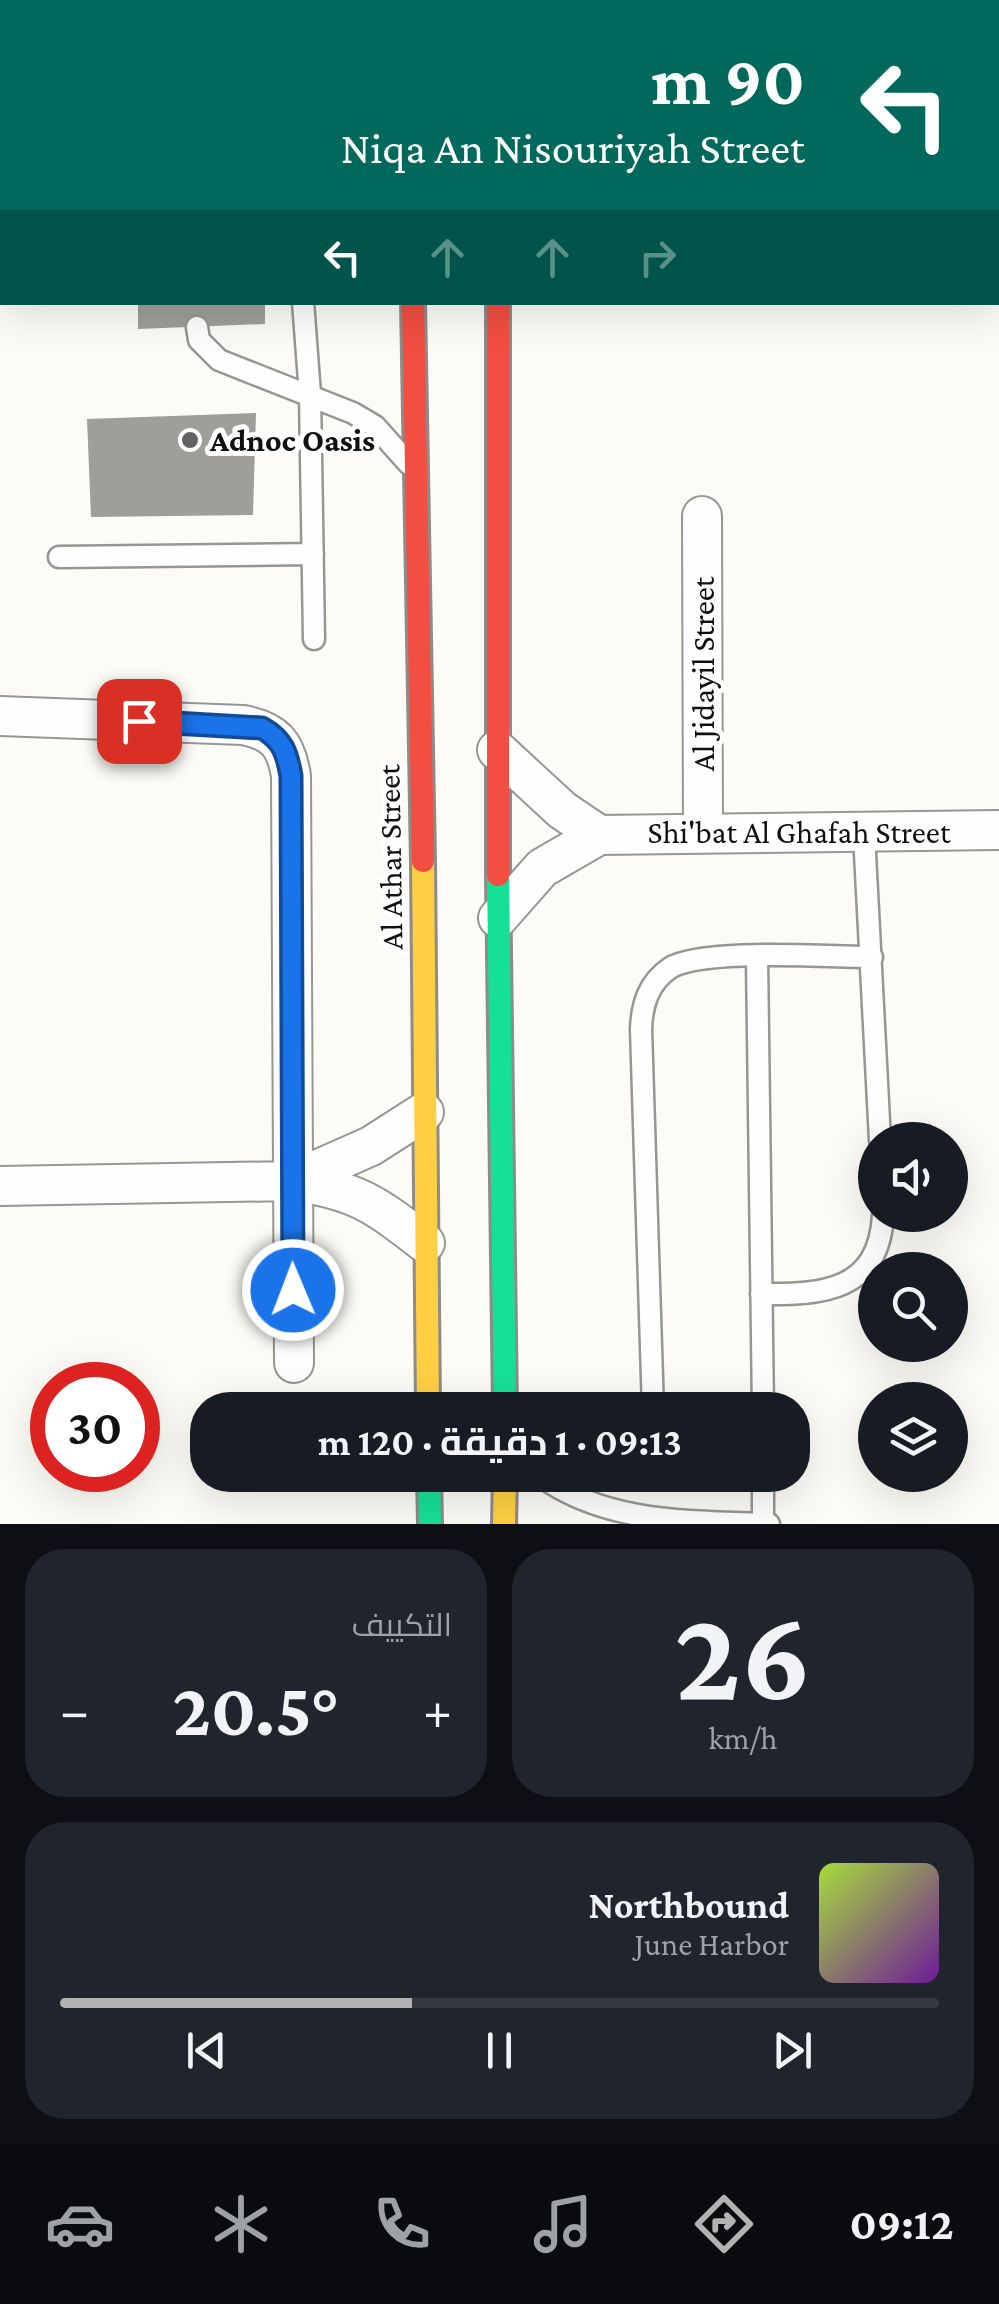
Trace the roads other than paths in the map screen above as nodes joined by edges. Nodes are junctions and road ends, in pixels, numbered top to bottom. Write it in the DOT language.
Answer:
graph roads {
  1 [pos="304,305"];
  2 [pos="413,305"];
  3 [pos="498,305"];
  4 [pos="196,327"];
  5 [pos="310,394"];
  6 [pos="419,476"];
  7 [pos="702,516"];
  8 [pos="314,554"];
  9 [pos="58,557"];
  10 [pos="314,639"];
  11 [pos="0,716"];
  12 [pos="497,750"];
  13 [pos="703,830"];
  14 [pos="999,830"];
  15 [pos="599,834"];
  16 [pos="864,834"];
  17 [pos="498,918"];
  18 [pos="872,957"];
  19 [pos="757,958"];
  20 [pos="424,1112"];
  21 [pos="879,1122"];
  22 [pos="291,1181"];
  23 [pos="0,1186"];
  24 [pos="880,1232"];
  25 [pos="425,1244"];
  26 [pos="762,1294"];
  27 [pos="294,1364"];
  28 [pos="428,1392"];
  29 [pos="505,1392"];
  30 [pos="653,1392"];
  31 [pos="763,1392"];
  32 [pos="429,1492"];
  33 [pos="505,1492"];
  34 [pos="567,1492"];
  35 [pos="764,1492"];
  36 [pos="622,1515"];
  37 [pos="430,1524"];
  38 [pos="504,1524"];
  39 [pos="600,1524"];
  40 [pos="766,1524"];
  1 -- 5 [label="lane"];
  2 -- 6 [label="street, Al Athar Street"];
  3 -- 12 [label="street"];
  4 -- 5 [label="lane"];
  5 -- 6 [label="lane"];
  5 -- 8 [label="lane"];
  6 -- 20 [label="street, Al Athar Street"];
  7 -- 13 [label="street, Al Jidayil Street"];
  8 -- 9 [label="lane"];
  8 -- 10 [label="lane"];
  11 -- 22 [label="street"];
  12 -- 15 [label="street, Shi'bat Al Ghafah Street"];
  12 -- 17 [label="street"];
  13 -- 15 [label="street, Shi'bat Al Ghafah Street"];
  13 -- 16 [label="street, Shi'bat Al Ghafah Street"];
  14 -- 16 [label="street, Shi'bat Al Ghafah Street"];
  15 -- 17 [label="street, Shi'bat Al Ghafah Street"];
  16 -- 18 [label="lane"];
  17 -- 29 [label="street"];
  18 -- 19 [label="lane"];
  18 -- 21 [label="lane"];
  19 -- 26 [label="lane"];
  19 -- 30 [label="lane"];
  20 -- 22 [label="street"];
  20 -- 25 [label="street, Al Athar Street"];
  22 -- 23 [label="street"];
  22 -- 25 [label="street"];
  22 -- 27 [label="street"];
  24 -- 26 [label="lane"];
  25 -- 28 [label="street, Al Athar Street"];
  26 -- 31 [label="lane"];
  32 -- 37 [label="street"];
  33 -- 38 [label="street"];
  34 -- 36 [label="lane"];
  35 -- 40 [label="lane"];
  36 -- 39 [label="lane"];
  36 -- 40 [label="lane"];
}
